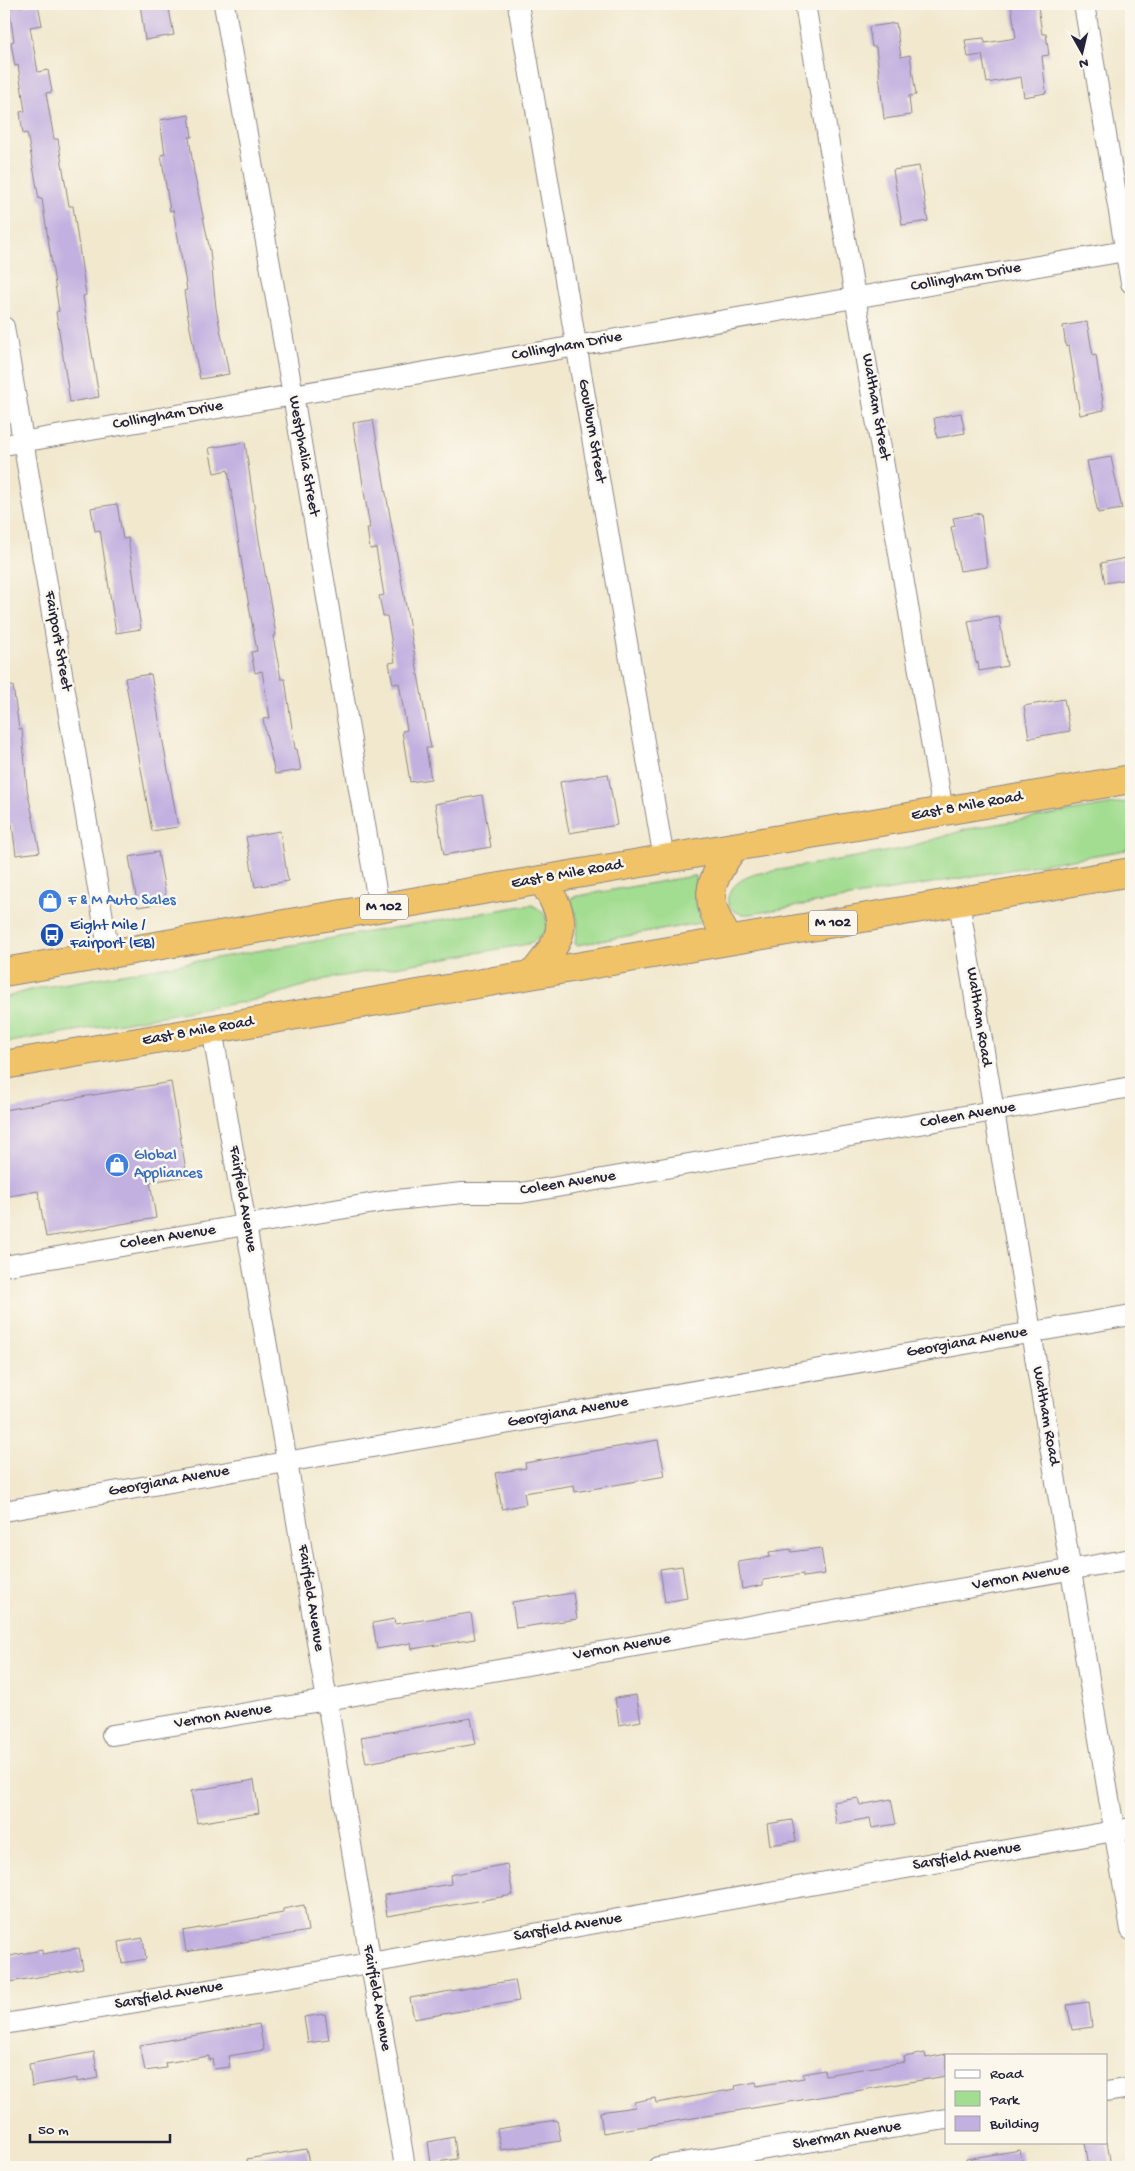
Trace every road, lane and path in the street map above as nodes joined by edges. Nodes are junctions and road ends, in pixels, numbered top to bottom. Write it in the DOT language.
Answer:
graph roads {
  1 [pos="224,4"];
  2 [pos="518,4"];
  3 [pos="805,4"];
  4 [pos="1084,4"];
  5 [pos="1128,250"];
  6 [pos="1131,283"];
  7 [pos="856,296"];
  8 [pos="4,327"];
  9 [pos="576,344"];
  10 [pos="293,395"];
  11 [pos="13,443"];
  12 [pos="1131,779"];
  13 [pos="943,811"];
  14 [pos="734,847"];
  15 [pos="664,859"];
  16 [pos="1131,872"];
  17 [pos="542,880"];
  18 [pos="959,902"];
  19 [pos="379,908"];
  20 [pos="729,940"];
  21 [pos="109,954"];
  22 [pos="4,972"];
  23 [pos="534,973"];
  24 [pos="212,1029"];
  25 [pos="4,1065"];
  26 [pos="1131,1087"];
  27 [pos="994,1111"];
  28 [pos="246,1225"];
  29 [pos="4,1266"];
  30 [pos="1131,1315"];
  31 [pos="1030,1332"];
  32 [pos="287,1462"];
  33 [pos="4,1511"];
  34 [pos="1131,1558"];
  35 [pos="1071,1570"];
  36 [pos="327,1700"];
  37 [pos="112,1735"];
  38 [pos="1123,1830"];
  39 [pos="1131,1930"];
  40 [pos="370,1963"];
  41 [pos="4,2024"];
  42 [pos="1131,2088"];
  43 [pos="1108,2092"];
  44 [pos="945,2119"];
  45 [pos="405,2167"];
  46 [pos="658,2167"];
  1 -- 10 [label="street, Westphalia Street"];
  2 -- 9 [label="street, Goulburn Street"];
  3 -- 7 [label="street, Waltham Street"];
  4 -- 5 [label="street"];
  5 -- 6 [label="street"];
  5 -- 7 [label="street, Collingham Drive"];
  7 -- 9 [label="street, Collingham Drive"];
  7 -- 13 [label="street, Waltham Street"];
  8 -- 11 [label="street, Fairport Street"];
  9 -- 10 [label="street, Collingham Drive"];
  9 -- 15 [label="street, Goulburn Street"];
  10 -- 11 [label="street, Collingham Drive"];
  10 -- 19 [label="street, Westphalia Street"];
  11 -- 21 [label="street, Fairport Street"];
  12 -- 13 [label="highway, East 8 Mile Road / M 102"];
  13 -- 14 [label="highway, East 8 Mile Road / M 102"];
  14 -- 15 [label="highway, East 8 Mile Road / M 102"];
  14 -- 20 [label="highway"];
  15 -- 17 [label="highway, East 8 Mile Road / M 102"];
  16 -- 18 [label="highway, East 8 Mile Road / M 102"];
  17 -- 19 [label="highway, East 8 Mile Road / M 102"];
  17 -- 23 [label="highway"];
  18 -- 20 [label="highway, East 8 Mile Road / M 102"];
  18 -- 27 [label="street, Waltham Road"];
  19 -- 21 [label="highway, East 8 Mile Road / M 102"];
  20 -- 23 [label="highway, East 8 Mile Road / M 102"];
  21 -- 22 [label="highway, East 8 Mile Road / M 102"];
  23 -- 24 [label="highway, East 8 Mile Road / M 102"];
  24 -- 25 [label="highway, East 8 Mile Road / M 102"];
  24 -- 28 [label="street, Fairfield Avenue"];
  26 -- 27 [label="street, Coleen Avenue"];
  27 -- 28 [label="street, Coleen Avenue"];
  27 -- 31 [label="street, Waltham Road"];
  28 -- 29 [label="street, Coleen Avenue"];
  28 -- 32 [label="street, Fairfield Avenue"];
  30 -- 31 [label="street, Georgiana Avenue"];
  31 -- 32 [label="street, Georgiana Avenue"];
  31 -- 35 [label="street, Waltham Road"];
  32 -- 33 [label="street, Georgiana Avenue"];
  32 -- 36 [label="street, Fairfield Avenue"];
  34 -- 35 [label="street, Vernon Avenue"];
  35 -- 36 [label="street, Vernon Avenue"];
  35 -- 38 [label="street, Waltham Road"];
  36 -- 37 [label="street, Vernon Avenue"];
  36 -- 40 [label="street, Fairfield Avenue"];
  38 -- 39 [label="street, Waltham Road"];
  38 -- 40 [label="street, Sarsfield Avenue"];
  40 -- 41 [label="street, Sarsfield Avenue"];
  40 -- 45 [label="street, Fairfield Avenue"];
  42 -- 43 [label="street"];
  44 -- 46 [label="street, Sherman Avenue"];
}
